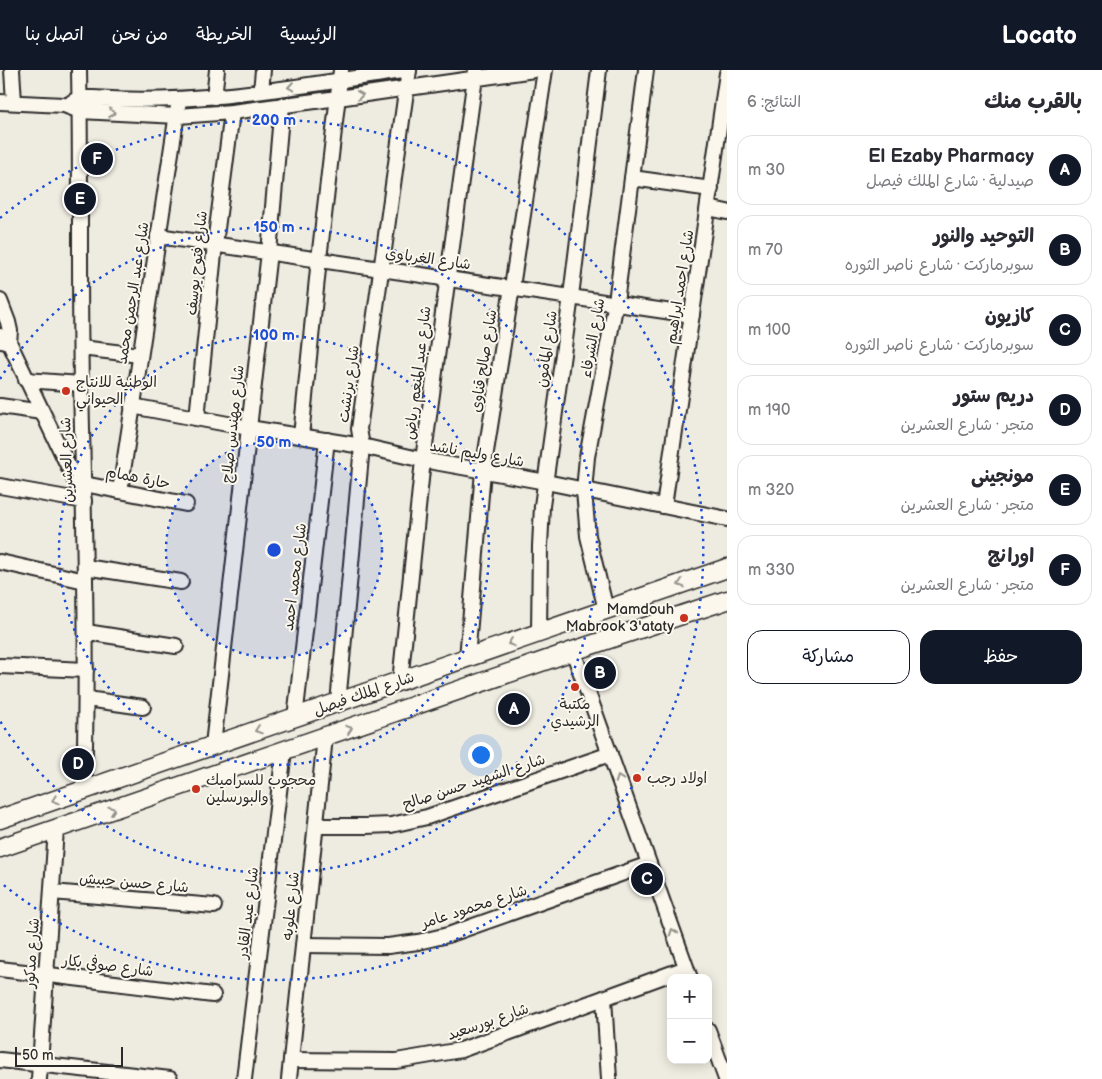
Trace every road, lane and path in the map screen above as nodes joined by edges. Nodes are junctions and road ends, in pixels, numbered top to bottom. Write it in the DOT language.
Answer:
graph roads {
  1 [pos="12,70"];
  2 [pos="79,70"];
  3 [pos="217,70"];
  4 [pos="263,70"];
  5 [pos="409,70"];
  6 [pos="534,70"];
  7 [pos="545,70"];
  8 [pos="599,70"];
  9 [pos="646,70"];
  10 [pos="727,72"];
  11 [pos="476,74"];
  12 [pos="341,75"];
  13 [pos="407,89"];
  14 [pos="261,91"];
  15 [pos="214,97"];
  16 [pos="338,98"];
  17 [pos="179,100"];
  18 [pos="7,102"];
  19 [pos="80,105"];
  20 [pos="282,106"];
  21 [pos="232,112"];
  22 [pos="178,116"];
  23 [pos="632,178"];
  24 [pos="711,189"];
  25 [pos="708,208"];
  26 [pos="727,212"];
  27 [pos="158,236"];
  28 [pos="215,244"];
  29 [pos="269,252"];
  30 [pos="319,259"];
  31 [pos="382,268"];
  32 [pos="447,278"];
  33 [pos="512,287"];
  34 [pos="571,296"];
  35 [pos="0,301"];
  36 [pos="616,302"];
  37 [pos="692,315"];
  38 [pos="3,339"];
  39 [pos="81,348"];
  40 [pos="140,355"];
  41 [pos="26,380"];
  42 [pos="81,384"];
  43 [pos="0,406"];
  44 [pos="132,406"];
  45 [pos="42,412"];
  46 [pos="197,418"];
  47 [pos="249,428"];
  48 [pos="300,436"];
  49 [pos="327,440"];
  50 [pos="362,446"];
  51 [pos="423,460"];
  52 [pos="483,471"];
  53 [pos="546,482"];
  54 [pos="84,484"];
  55 [pos="0,486"];
  56 [pos="120,491"];
  57 [pos="584,491"];
  58 [pos="84,500"];
  59 [pos="186,504"];
  60 [pos="664,506"];
  61 [pos="727,518"];
  62 [pos="0,562"];
  63 [pos="85,567"];
  64 [pos="727,568"];
  65 [pos="85,581"];
  66 [pos="181,582"];
  67 [pos="727,600"];
  68 [pos="606,610"];
  69 [pos="86,632"];
  70 [pos="539,633"];
  71 [pos="176,646"];
  72 [pos="573,651"];
  73 [pos="467,658"];
  74 [pos="0,666"];
  75 [pos="86,670"];
  76 [pos="400,682"];
  77 [pos="87,699"];
  78 [pos="338,703"];
  79 [pos="143,707"];
  80 [pos="295,718"];
  81 [pos="325,737"];
  82 [pos="213,745"];
  83 [pos="284,751"];
  84 [pos="610,754"];
  85 [pos="84,790"];
  86 [pos="0,819"];
  87 [pos="316,826"];
  88 [pos="56,829"];
  89 [pos="0,848"];
  90 [pos="649,864"];
  91 [pos="52,892"];
  92 [pos="214,906"];
  93 [pos="303,945"];
  94 [pos="0,969"];
  95 [pos="688,973"];
  96 [pos="46,975"];
  97 [pos="213,995"];
  98 [pos="604,998"];
  99 [pos="712,1041"];
  100 [pos="0,1060"];
  101 [pos="291,1060"];
  102 [pos="40,1064"];
  103 [pos="39,1079"];
  104 [pos="170,1079"];
  105 [pos="244,1079"];
  106 [pos="289,1079"];
  107 [pos="609,1079"];
  108 [pos="726,1079"];
  1 -- 18 [label="street"];
  2 -- 19 [label="street, شارع العشرين"];
  3 -- 15 [label="street"];
  4 -- 14 [label="street"];
  5 -- 12 [label="street"];
  5 -- 13 [label="street, شارع برنشت"];
  6 -- 11 [label="street"];
  7 -- 33 [label="street, شارع صالح قناوى"];
  8 -- 34 [label="street, شارع المأمون"];
  9 -- 23 [label="street, شارع الشرفاء"];
  10 -- 24 [label="street, شارع احمد ابراهيم"];
  11 -- 13 [label="street"];
  11 -- 32 [label="street, شارع عبد المنعم رياض"];
  12 -- 14 [label="street, one-way"];
  12 -- 16 [label="street"];
  16 -- 13 [label="street, one-way"];
  13 -- 31 [label="street, شارع برنشت"];
  14 -- 15 [label="street"];
  15 -- 17 [label="street"];
  16 -- 20 [label="street"];
  16 -- 30 [label="street"];
  17 -- 19 [label="street"];
  17 -- 22 [label="street, شارع عبد الرحمن محمد"];
  18 -- 19 [label="street"];
  19 -- 22 [label="street, one-way"];
  19 -- 39 [label="street, شارع العشرين"];
  20 -- 21 [label="street"];
  20 -- 29 [label="street, شارع مهندس صلاح"];
  21 -- 22 [label="street"];
  21 -- 28 [label="street, شارع فتوح يوسف"];
  22 -- 27 [label="street, شارع عبد الرحمن محمد"];
  23 -- 24 [label="street"];
  23 -- 36 [label="street, شارع الشرفاء"];
  24 -- 25 [label="street, شارع احمد ابراهيم"];
  25 -- 26 [label="street"];
  25 -- 37 [label="street, شارع احمد ابراهيم"];
  27 -- 28 [label="street, شارع الغرباوى"];
  27 -- 40 [label="street, شارع عبد الرحمن محمد"];
  28 -- 29 [label="street, شارع الغرباوى"];
  28 -- 46 [label="street, شارع فتوح يوسف"];
  29 -- 30 [label="street, شارع الغرباوى"];
  29 -- 47 [label="street, شارع مهندس صلاح"];
  30 -- 31 [label="street, شارع الغرباوى"];
  30 -- 48 [label="street"];
  31 -- 32 [label="street, شارع الغرباوى"];
  31 -- 50 [label="street, شارع برنشت"];
  32 -- 33 [label="street, شارع الغرباوى"];
  32 -- 51 [label="street, شارع عبد المنعم رياض"];
  33 -- 34 [label="street, شارع الغرباوى"];
  33 -- 52 [label="street, شارع صالح قناوى"];
  34 -- 36 [label="street, شارع الغرباوى"];
  34 -- 53 [label="street, شارع المأمون"];
  35 -- 38 [label="street"];
  36 -- 37 [label="street, شارع الغرباوى"];
  36 -- 57 [label="street, شارع الشرفاء"];
  37 -- 60 [label="street, شارع احمد ابراهيم"];
  38 -- 41 [label="street"];
  39 -- 40 [label="street"];
  39 -- 42 [label="street, شارع العشرين"];
  40 -- 44 [label="street, شارع عبد الرحمن محمد"];
  41 -- 42 [label="street"];
  41 -- 45 [label="street"];
  42 -- 54 [label="street, شارع العشرين"];
  43 -- 45 [label="street"];
  44 -- 46 [label="street, شارع وليم ناشد"];
  44 -- 56 [label="street, شارع عبد الرحمن محمد"];
  45 -- 58 [label="street"];
  46 -- 47 [label="street, شارع وليم ناشد"];
  47 -- 48 [label="street, شارع وليم ناشد"];
  47 -- 82 [label="street, شارع مهندس صلاح"];
  48 -- 49 [label="street, شارع وليم ناشد"];
  49 -- 50 [label="street, شارع وليم ناشد"];
  49 -- 80 [label="street, شارع محمد احمد"];
  50 -- 51 [label="street, شارع وليم ناشد"];
  50 -- 78 [label="street, شارع برنشت"];
  51 -- 52 [label="street, شارع وليم ناشد"];
  51 -- 76 [label="street, شارع عبد المنعم رياض"];
  52 -- 53 [label="street, شارع وليم ناشد"];
  52 -- 73 [label="street, شارع صالح قناوى"];
  53 -- 57 [label="street, شارع وليم ناشد"];
  53 -- 70 [label="street, شارع المأمون"];
  54 -- 56 [label="street, حارة همام"];
  54 -- 58 [label="street, شارع العشرين"];
  55 -- 58 [label="street"];
  56 -- 59 [label="street, حارة همام"];
  57 -- 60 [label="street, شارع وليم ناشد"];
  57 -- 68 [label="street, شارع الشرفاء"];
  58 -- 63 [label="street, شارع العشرين"];
  60 -- 61 [label="street, شارع وليم ناشد"];
  62 -- 65 [label="street"];
  63 -- 65 [label="street, شارع العشرين"];
  63 -- 66 [label="street"];
  64 -- 68 [label="main road, شارع الملك فيصل, one-way"];
  65 -- 69 [label="street, شارع العشرين"];
  67 -- 72 [label="main road, شارع الملك فيصل"];
  68 -- 70 [label="main road, شارع الملك فيصل"];
  69 -- 71 [label="street"];
  69 -- 75 [label="street, شارع العشرين"];
  70 -- 73 [label="main road, شارع الملك فيصل, one-way"];
  81 -- 72 [label="main road, شارع الملك فيصل, one-way"];
  72 -- 84 [label="street"];
  73 -- 76 [label="main road, شارع الملك فيصل"];
  74 -- 75 [label="street"];
  75 -- 77 [label="street, شارع العشرين"];
  76 -- 78 [label="main road, شارع الملك فيصل"];
  77 -- 79 [label="street"];
  77 -- 85 [label="street, شارع العشرين"];
  78 -- 80 [label="main road, شارع الملك فيصل"];
  80 -- 82 [label="main road, شارع الملك فيصل, one-way"];
  81 -- 83 [label="main road, شارع الملك فيصل"];
  81 -- 87 [label="street, شارع علوبه"];
  82 -- 85 [label="main road, شارع الملك فيصل"];
  88 -- 83 [label="main road, شارع الملك فيصل, one-way"];
  83 -- 105 [label="street, شارع عبد القادر"];
  84 -- 87 [label="street, شارع الشهيد حسن صالح"];
  90 -- 84 [label="street, one-way"];
  85 -- 86 [label="main road, شارع الملك فيصل, one-way"];
  87 -- 93 [label="street, شارع علوبه"];
  88 -- 89 [label="main road, شارع الملك فيصل"];
  88 -- 91 [label="street, شارع مدكور"];
  90 -- 93 [label="street, شارع محمود عامر"];
  95 -- 90 [label="street, one-way"];
  91 -- 92 [label="street, شارع حسن حبيش"];
  91 -- 96 [label="street, شارع مدكور"];
  93 -- 101 [label="street, شارع علوبه"];
  94 -- 96 [label="street, شارع صوفي بكار"];
  95 -- 98 [label="street, شارع بورسعيد"];
  96 -- 97 [label="street, شارع صوفي بكار"];
  96 -- 102 [label="street, شارع مدكور"];
  98 -- 101 [label="street, شارع بورسعيد"];
  98 -- 107 [label="street"];
  99 -- 108 [label="street"];
  100 -- 102 [label="street"];
  101 -- 106 [label="street, شارع علوبه"];
  102 -- 103 [label="street, شارع مدكور"];
  102 -- 104 [label="street"];
}
